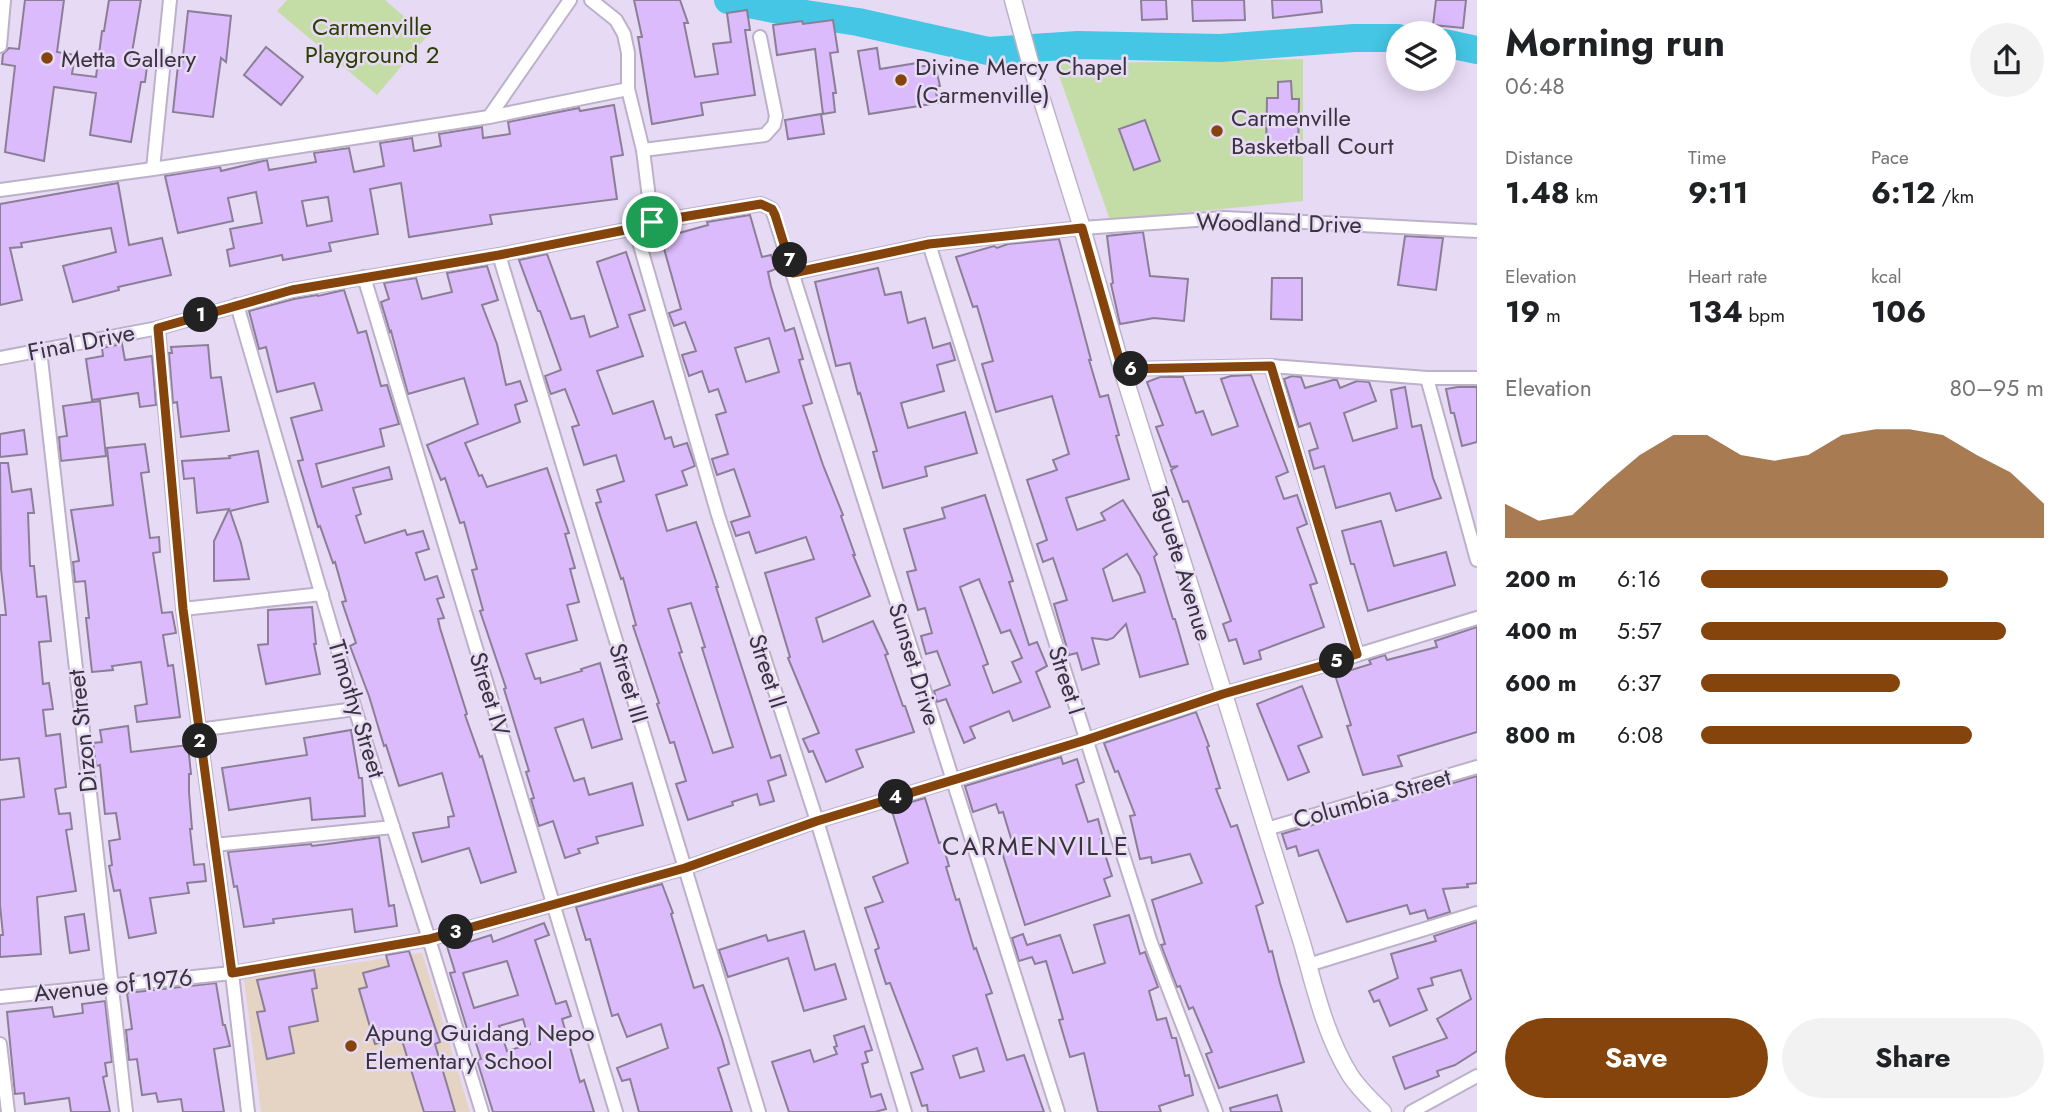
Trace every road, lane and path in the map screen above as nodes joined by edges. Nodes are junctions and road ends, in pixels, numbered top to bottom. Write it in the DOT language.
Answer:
graph roads {
  1 [pos="4,0"];
  2 [pos="170,0"];
  3 [pos="570,0"];
  4 [pos="591,0"];
  5 [pos="1013,0"];
  6 [pos="760,37"];
  7 [pos="0,46"];
  8 [pos="628,89"];
  9 [pos="489,117"];
  10 [pos="643,150"];
  11 [pos="153,169"];
  12 [pos="0,190"];
  13 [pos="775,215"];
  14 [pos="652,222"];
  15 [pos="635,228"];
  16 [pos="1082,228"];
  17 [pos="1477,231"];
  18 [pos="929,244"];
  19 [pos="499,255"];
  20 [pos="793,273"];
  21 [pos="364,277"];
  22 [pos="237,305"];
  23 [pos="158,328"];
  24 [pos="40,350"];
  25 [pos="0,358"];
  26 [pos="1271,366"];
  27 [pos="1122,369"];
  28 [pos="1427,378"];
  29 [pos="1477,378"];
  30 [pos="1477,560"];
  31 [pos="322,594"];
  32 [pos="183,609"];
  33 [pos="1477,618"];
  34 [pos="1357,654"];
  35 [pos="1223,694"];
  36 [pos="355,709"];
  37 [pos="198,730"];
  38 [pos="1086,740"];
  39 [pos="1477,767"];
  40 [pos="951,779"];
  41 [pos="817,821"];
  42 [pos="393,827"];
  43 [pos="1266,829"];
  44 [pos="215,845"];
  45 [pos="685,868"];
  46 [pos="553,904"];
  47 [pos="1477,913"];
  48 [pos="429,939"];
  49 [pos="1308,965"];
  50 [pos="232,973"];
  51 [pos="111,986"];
  52 [pos="0,997"];
  53 [pos="0,1044"];
  54 [pos="1477,1076"];
  55 [pos="8,1112"];
  56 [pos="126,1112"];
  57 [pos="248,1112"];
  58 [pos="482,1112"];
  59 [pos="616,1112"];
  60 [pos="759,1112"];
  61 [pos="905,1112"];
  62 [pos="1058,1112"];
  63 [pos="1216,1112"];
  64 [pos="1383,1112"];
  65 [pos="1411,1112"];
  1 -- 7 [label="street"];
  2 -- 11 [label="street"];
  3 -- 9 [label="street"];
  4 -- 8 [label="street"];
  5 -- 16 [label="street, Taguete Avenue"];
  6 -- 10 [label="street"];
  8 -- 9 [label="street"];
  8 -- 10 [label="street"];
  9 -- 11 [label="street"];
  10 -- 14 [label="street"];
  11 -- 12 [label="street"];
  13 -- 14 [label="street, Final Drive"];
  13 -- 20 [label="street, Sunset Drive"];
  14 -- 15 [label="street, Final Drive"];
  15 -- 19 [label="street, Final Drive"];
  15 -- 41 [label="street, Street II"];
  16 -- 17 [label="street, Woodland Drive"];
  16 -- 18 [label="street"];
  16 -- 27 [label="street, Taguete Avenue"];
  18 -- 20 [label="street"];
  18 -- 38 [label="street, Street I"];
  19 -- 21 [label="street, Final Drive"];
  19 -- 45 [label="street, Street III"];
  20 -- 40 [label="street, Sunset Drive"];
  21 -- 22 [label="street, Final Drive"];
  21 -- 46 [label="street, Street IV"];
  22 -- 23 [label="street, Final Drive"];
  22 -- 31 [label="street, Timothy Street"];
  23 -- 24 [label="street, Final Drive"];
  23 -- 32 [label="street"];
  24 -- 25 [label="street, Final Drive"];
  24 -- 51 [label="street, Dizon Street"];
  26 -- 27 [label="street"];
  26 -- 28 [label="street"];
  26 -- 34 [label="street"];
  27 -- 35 [label="street, Taguete Avenue"];
  28 -- 29 [label="street"];
  28 -- 30 [label="street"];
  31 -- 32 [label="street"];
  31 -- 36 [label="street, Timothy Street"];
  32 -- 37 [label="street"];
  33 -- 34 [label="street, Avenue of 1976"];
  34 -- 35 [label="street, Avenue of 1976"];
  35 -- 38 [label="street, Avenue of 1976"];
  35 -- 43 [label="street, Taguete Avenue"];
  36 -- 37 [label="street"];
  36 -- 42 [label="street, Timothy Street"];
  37 -- 44 [label="street"];
  38 -- 40 [label="street, Avenue of 1976"];
  38 -- 63 [label="street, Street I"];
  39 -- 43 [label="street, Columbia Street"];
  40 -- 41 [label="street, Avenue of 1976"];
  40 -- 62 [label="street, Sunset Drive"];
  41 -- 45 [label="street, Avenue of 1976"];
  41 -- 61 [label="street, Street II"];
  42 -- 44 [label="street"];
  42 -- 48 [label="street, Timothy Street"];
  43 -- 49 [label="street, Taguete Avenue"];
  44 -- 50 [label="street"];
  45 -- 46 [label="street, Avenue of 1976"];
  45 -- 60 [label="street, Street III"];
  46 -- 48 [label="street, Avenue of 1976"];
  46 -- 59 [label="street, Street IV"];
  47 -- 49 [label="street"];
  48 -- 50 [label="street, Avenue of 1976"];
  48 -- 58 [label="street, Timothy Street"];
  49 -- 64 [label="street, Taguete Avenue"];
  50 -- 51 [label="street, Avenue of 1976"];
  50 -- 57 [label="street"];
  51 -- 52 [label="street, Avenue of 1976"];
  51 -- 56 [label="street, Dizon Street"];
  53 -- 55 [label="street"];
  54 -- 65 [label="street"];
}
